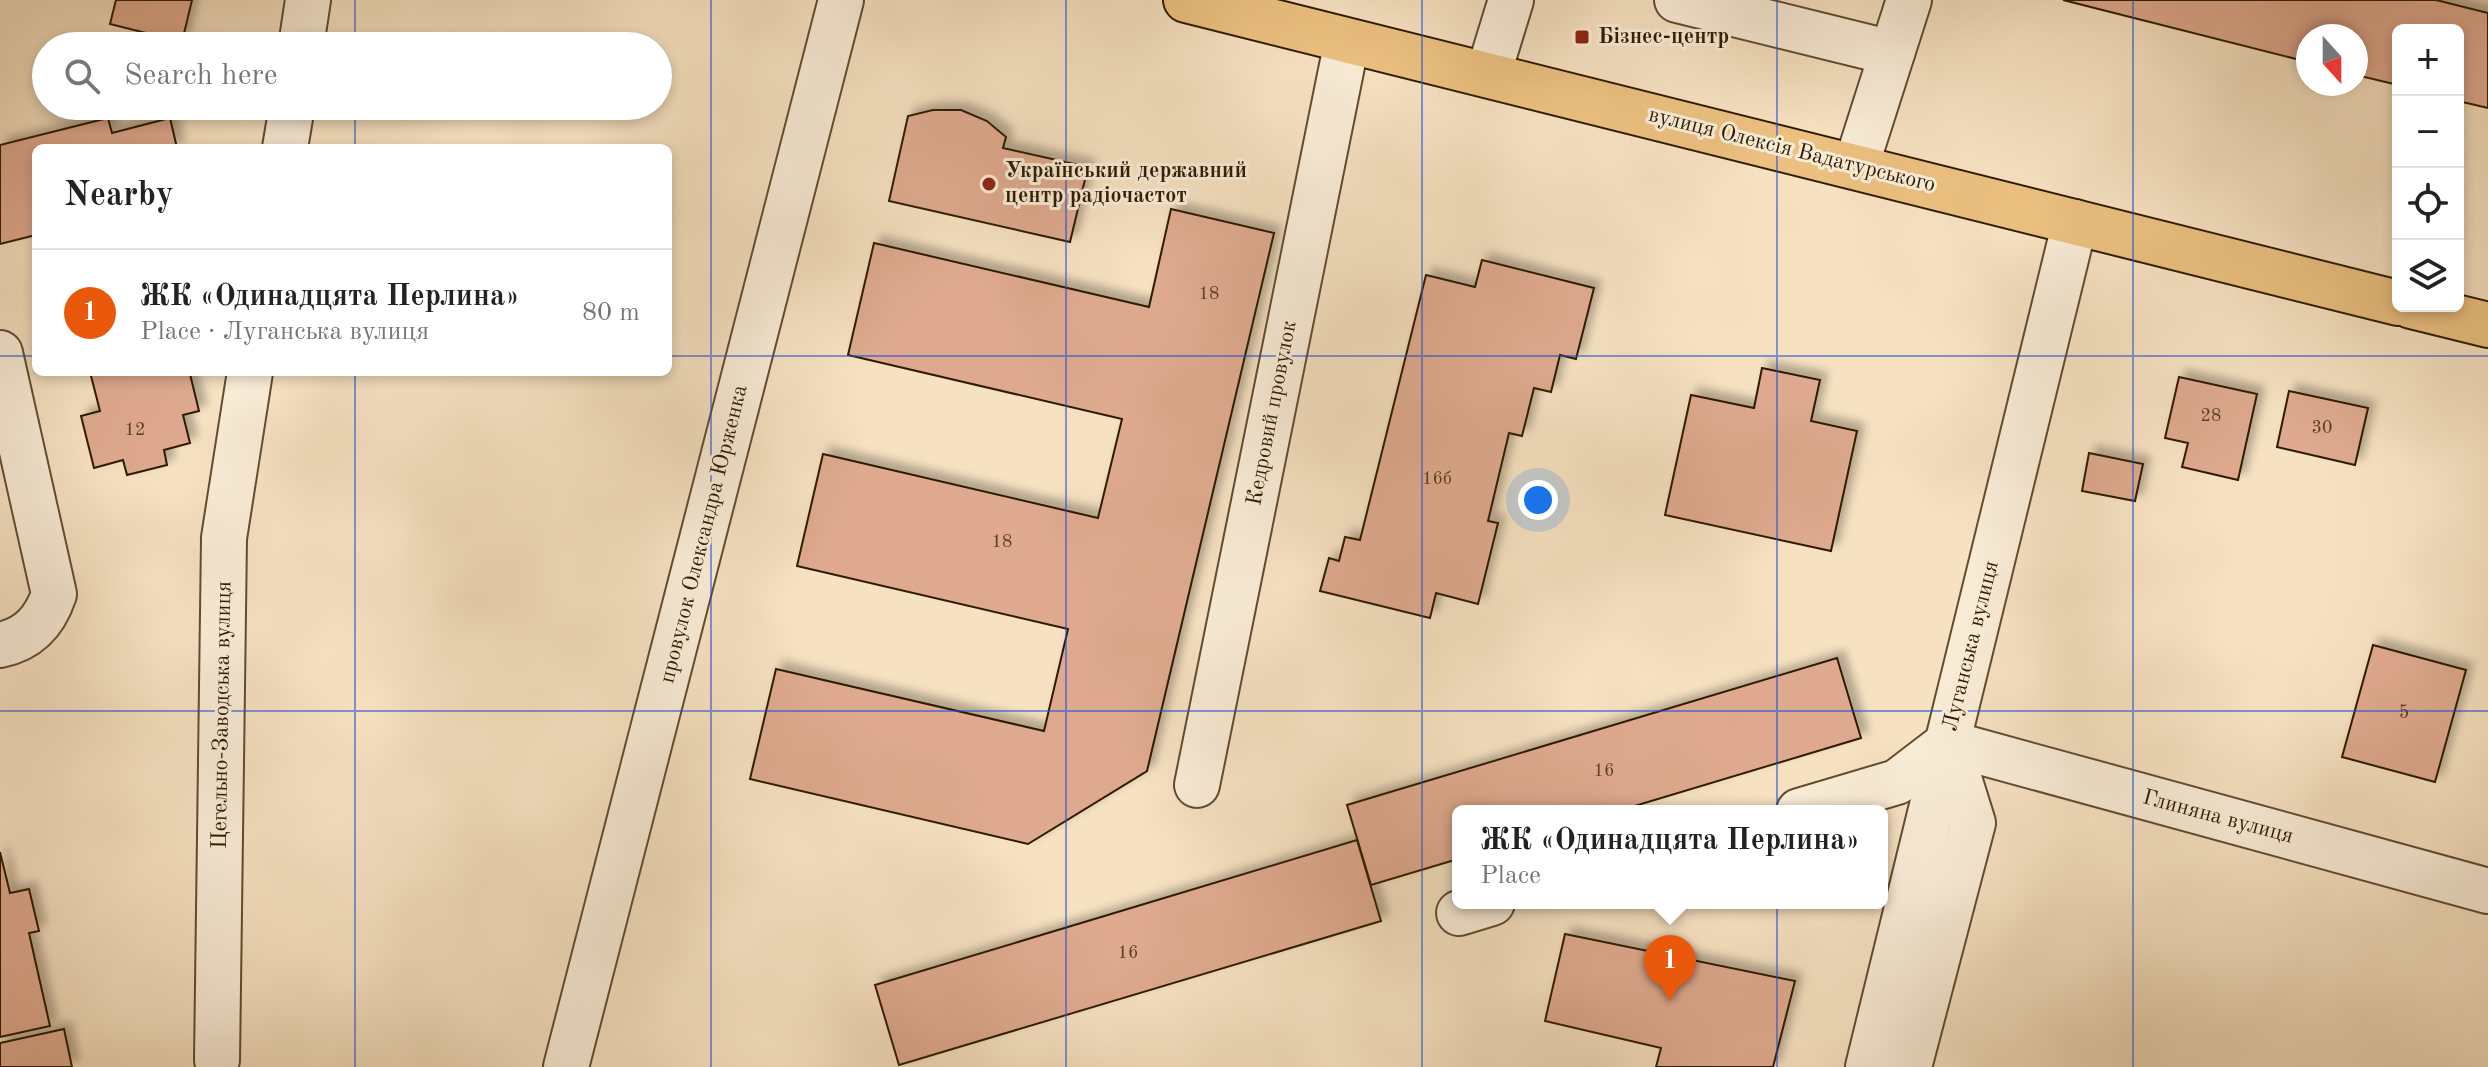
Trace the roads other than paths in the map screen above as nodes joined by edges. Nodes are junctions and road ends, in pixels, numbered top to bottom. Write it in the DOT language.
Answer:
graph roads {
  1 [pos="308,0"];
  2 [pos="841,0"];
  3 [pos="1186,0"];
  4 [pos="1511,0"];
  5 [pos="1677,0"];
  6 [pos="1909,0"];
  7 [pos="303,32"];
  8 [pos="1347,41"];
  9 [pos="1892,53"];
  10 [pos="1488,75"];
  11 [pos="290,120"];
  12 [pos="286,144"];
  13 [pos="1856,166"];
  14 [pos="2075,222"];
  15 [pos="2392,301"];
  16 [pos="2435,312"];
  17 [pos="2488,325"];
  18 [pos="0,353"];
  19 [pos="249,376"];
  20 [pos="0,645"];
  21 [pos="1948,743"];
  22 [pos="1197,785"];
  23 [pos="1819,805"];
  24 [pos="2488,891"];
  25 [pos="217,1060"];
  26 [pos="566,1067"];
  27 [pos="1868,1067"];
  28 [pos="1909,1067"];
  1 -- 7 [label="street"];
  2 -- 26 [label="street, провулок Олександра Юрженка"];
  3 -- 8 [label="main road, вулиця Олексія Вадатурського"];
  4 -- 10 [label="street"];
  5 -- 9 [label="street"];
  6 -- 9 [label="street"];
  8 -- 10 [label="main road, вулиця Олексія Вадатурського"];
  8 -- 22 [label="street, Кедровий провулок"];
  9 -- 13 [label="street"];
  10 -- 13 [label="main road, вулиця Олексія Вадатурського"];
  11 -- 12 [label="street"];
  13 -- 14 [label="main road, вулиця Олексія Вадатурського"];
  14 -- 15 [label="main road, вулиця Олексія Вадатурського"];
  14 -- 21 [label="street, Луганська вулиця"];
  16 -- 17 [label="main road"];
  18 -- 20 [label="street"];
  19 -- 25 [label="street, Цегельно-Заводська вулиця"];
  21 -- 23 [label="street"];
  21 -- 24 [label="street, Глиняна вулиця"];
  21 -- 27 [label="street"];
  21 -- 28 [label="street, Луганська вулиця"];
}
